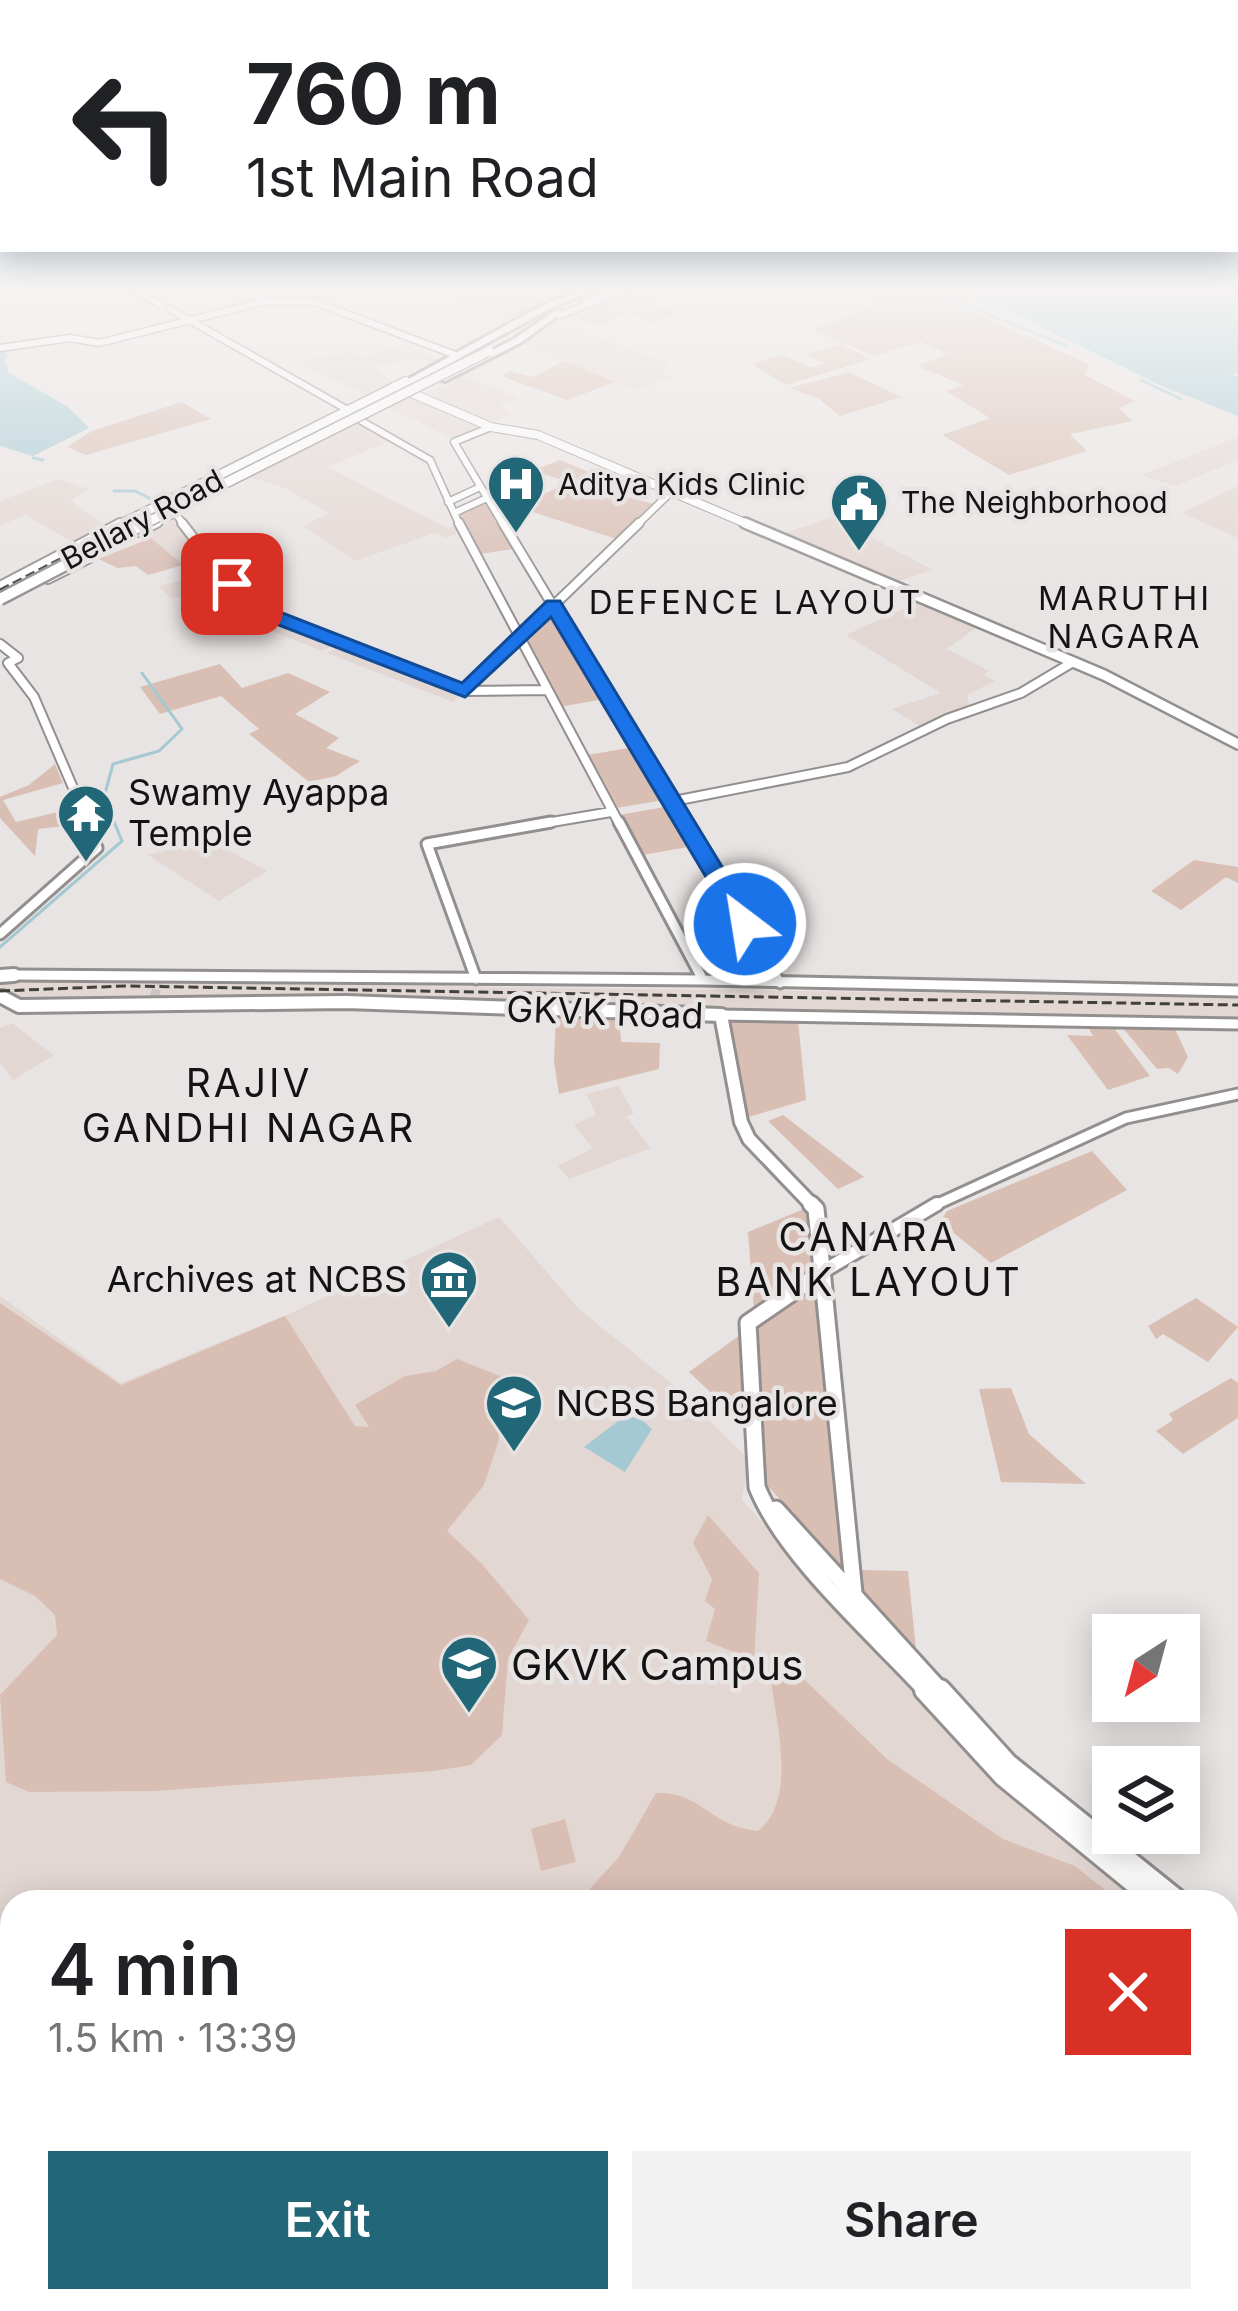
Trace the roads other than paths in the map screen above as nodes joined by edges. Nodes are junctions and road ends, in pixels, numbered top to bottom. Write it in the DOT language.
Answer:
graph roads {
  1 [pos="324,397"];
  2 [pos="373,397"];
  3 [pos="377,397"];
  4 [pos="390,397"];
  5 [pos="404,397"];
  6 [pos="405,397"];
  7 [pos="426,397"];
  8 [pos="346,409"];
  9 [pos="358,419"];
  10 [pos="491,427"];
  11 [pos="480,487"];
  12 [pos="671,492"];
  13 [pos="487,498"];
  14 [pos="448,502"];
  15 [pos="175,513"];
  16 [pos="454,513"];
  17 [pos="0,596"];
  18 [pos="553,605"];
  19 [pos="520,638"];
  20 [pos="0,644"];
  21 [pos="1073,662"];
  22 [pos="546,690"];
  23 [pos="465,691"];
  24 [pos="1238,744"];
  25 [pos="675,801"];
  26 [pos="611,812"];
  27 [pos="0,934"];
  28 [pos="6,975"];
  29 [pos="476,979"];
  30 [pos="703,980"];
  31 [pos="780,983"];
  32 [pos="1238,991"];
  33 [pos="2,999"];
  34 [pos="721,1015"];
  35 [pos="1238,1024"];
  36 [pos="1238,1094"];
  37 [pos="822,1272"];
  38 [pos="858,1604"];
  39 [pos="1111,1856"];
  40 [pos="1146,1890"];
  41 [pos="1161,1890"];
  1 -- 8 [label="street"];
  2 -- 8 [label="street"];
  3 -- 17 [label="highway, Bellary Road"];
  4 -- 17 [label="highway, Bellary Road, bridge"];
  5 -- 17 [label="highway, Bellary Road"];
  6 -- 9 [label="street"];
  7 -- 10 [label="main road"];
  8 -- 17 [label="street"];
  9 -- 14 [label="street"];
  9 -- 15 [label="street"];
  10 -- 11 [label="street"];
  10 -- 12 [label="main road"];
  11 -- 13 [label="street"];
  11 -- 14 [label="street"];
  12 -- 18 [label="street"];
  12 -- 21 [label="main road"];
  13 -- 16 [label="street"];
  13 -- 18 [label="street"];
  14 -- 16 [label="street"];
  15 -- 17 [label="street"];
  15 -- 23 [label="street"];
  16 -- 19 [label="street"];
  18 -- 19 [label="street"];
  18 -- 25 [label="street"];
  19 -- 22 [label="street"];
  19 -- 23 [label="street"];
  20 -- 27 [label="street"];
  21 -- 24 [label="main road"];
  21 -- 25 [label="street"];
  22 -- 23 [label="street"];
  22 -- 26 [label="street"];
  25 -- 31 [label="street"];
  26 -- 29 [label="street"];
  26 -- 30 [label="street"];
  28 -- 29 [label="street"];
  29 -- 30 [label="street"];
  30 -- 31 [label="street"];
  31 -- 32 [label="street"];
  33 -- 34 [label="main road, GKVK Road"];
  34 -- 35 [label="street"];
  34 -- 37 [label="main road, GKVK Road"];
  36 -- 37 [label="street"];
  37 -- 38 [label="main road, GKVK Road"];
  37 -- 38 [label="main road"];
  38 -- 39 [label="main road"];
  39 -- 40 [label="main road"];
  39 -- 41 [label="main road"];
}
